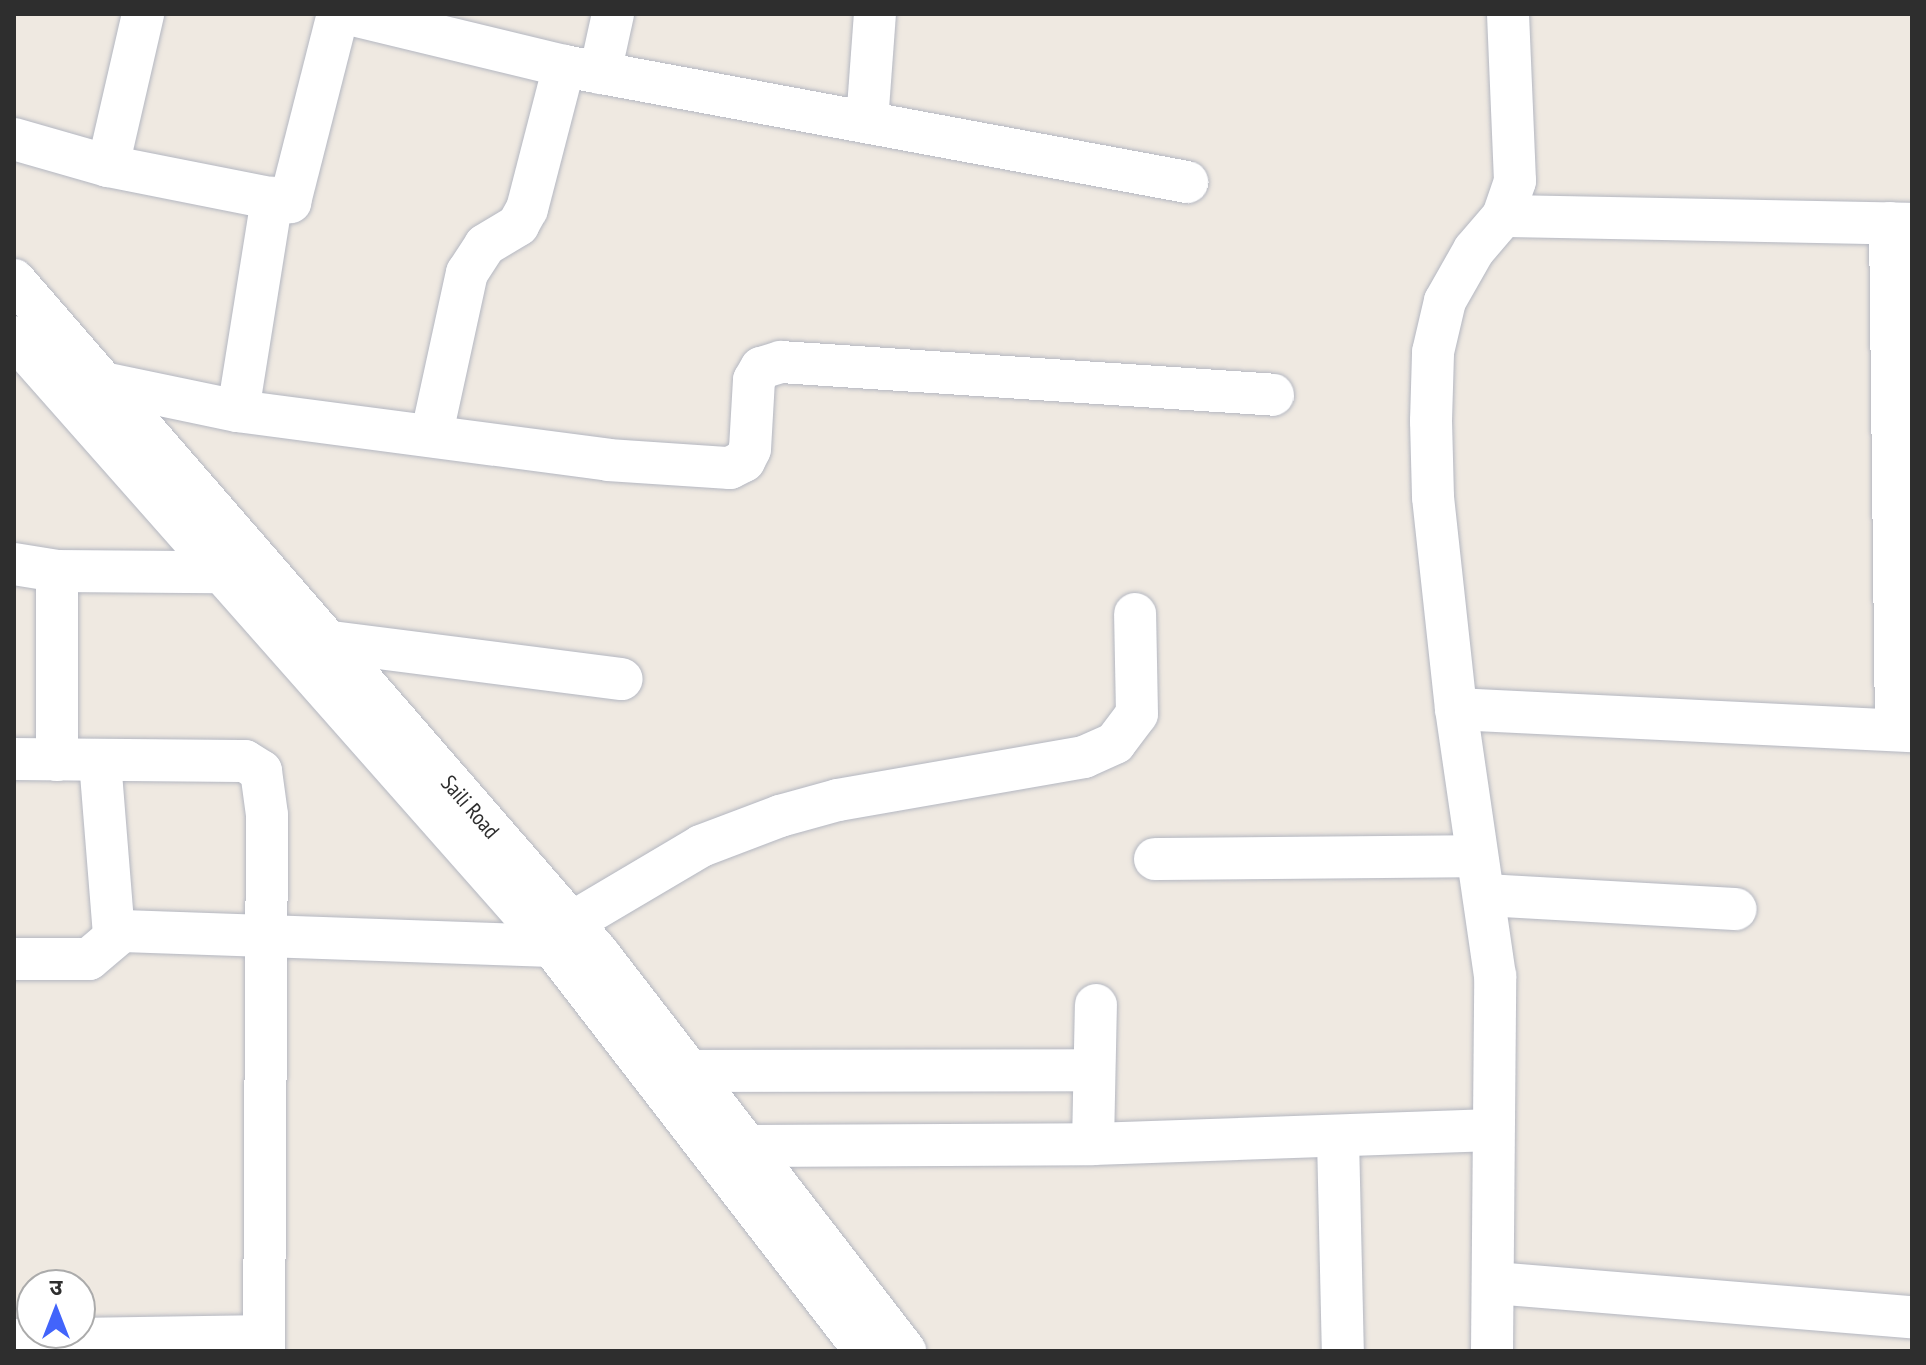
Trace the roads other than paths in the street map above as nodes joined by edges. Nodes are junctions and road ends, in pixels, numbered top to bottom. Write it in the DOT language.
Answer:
graph roads {
  1 [pos="143,14"];
  2 [pos="338,14"];
  3 [pos="349,14"];
  4 [pos="613,14"];
  5 [pos="875,14"];
  6 [pos="1508,14"];
  7 [pos="407,22"];
  8 [pos="582,69"];
  9 [pos="867,122"];
  10 [pos="14,139"];
  11 [pos="108,166"];
  12 [pos="1187,182"];
  13 [pos="272,198"];
  14 [pos="1503,216"];
  15 [pos="1901,224"];
  16 [pos="14,280"];
  17 [pos="14,337"];
  18 [pos="78,384"];
  19 [pos="1273,395"];
  20 [pos="238,411"];
  21 [pos="432,433"];
  22 [pos="14,564"];
  23 [pos="57,571"];
  24 [pos="219,572"];
  25 [pos="1135,614"];
  26 [pos="324,641"];
  27 [pos="622,679"];
  28 [pos="1456,709"];
  29 [pos="1904,730"];
  30 [pos="14,759"];
  31 [pos="57,760"];
  32 [pos="100,761"];
  33 [pos="1155,859"];
  34 [pos="1479,875"];
  35 [pos="1736,909"];
  36 [pos="114,934"];
  37 [pos="266,934"];
  38 [pos="562,934"];
  39 [pos="14,959"];
  40 [pos="1096,1005"];
  41 [pos="1094,1070"];
  42 [pos="691,1071"];
  43 [pos="1493,1130"];
  44 [pos="1338,1138"];
  45 [pos="1093,1144"];
  46 [pos="749,1146"];
  47 [pos="1494,1283"];
  48 [pos="1912,1317"];
  49 [pos="14,1340"];
  50 [pos="264,1344"];
  51 [pos="865,1351"];
  52 [pos="905,1351"];
  53 [pos="1343,1351"];
  54 [pos="1492,1351"];
  1 -- 11 [label="street"];
  2 -- 13 [label="street"];
  3 -- 7 [label="street"];
  4 -- 8 [label="street"];
  5 -- 9 [label="street"];
  6 -- 14 [label="street"];
  7 -- 8 [label="street"];
  8 -- 9 [label="street"];
  8 -- 21 [label="street"];
  9 -- 12 [label="street"];
  10 -- 11 [label="street"];
  11 -- 13 [label="street"];
  13 -- 20 [label="street"];
  14 -- 15 [label="street"];
  14 -- 28 [label="street"];
  15 -- 29 [label="street"];
  16 -- 18 [label="street, Saili Road"];
  17 -- 18 [label="street"];
  18 -- 20 [label="street"];
  18 -- 24 [label="street"];
  18 -- 26 [label="street, Saili Road"];
  19 -- 21 [label="street"];
  20 -- 21 [label="street"];
  22 -- 23 [label="street"];
  23 -- 24 [label="street"];
  23 -- 31 [label="street"];
  24 -- 38 [label="street"];
  25 -- 38 [label="street"];
  26 -- 27 [label="street"];
  26 -- 38 [label="street, Saili Road"];
  28 -- 29 [label="street"];
  28 -- 34 [label="street"];
  30 -- 31 [label="street"];
  31 -- 32 [label="street"];
  32 -- 36 [label="street"];
  32 -- 37 [label="street"];
  33 -- 34 [label="street"];
  34 -- 35 [label="street"];
  34 -- 43 [label="street"];
  36 -- 37 [label="street"];
  36 -- 39 [label="street"];
  37 -- 38 [label="street"];
  37 -- 50 [label="street"];
  38 -- 42 [label="street, Saili Road"];
  38 -- 51 [label="street"];
  40 -- 41 [label="street"];
  41 -- 42 [label="street"];
  41 -- 45 [label="street"];
  42 -- 46 [label="street, Saili Road"];
  43 -- 44 [label="street"];
  43 -- 47 [label="street"];
  44 -- 45 [label="street"];
  44 -- 53 [label="street"];
  45 -- 46 [label="street"];
  46 -- 52 [label="street, Saili Road"];
  47 -- 48 [label="street"];
  47 -- 54 [label="street"];
  49 -- 50 [label="street"];
}
